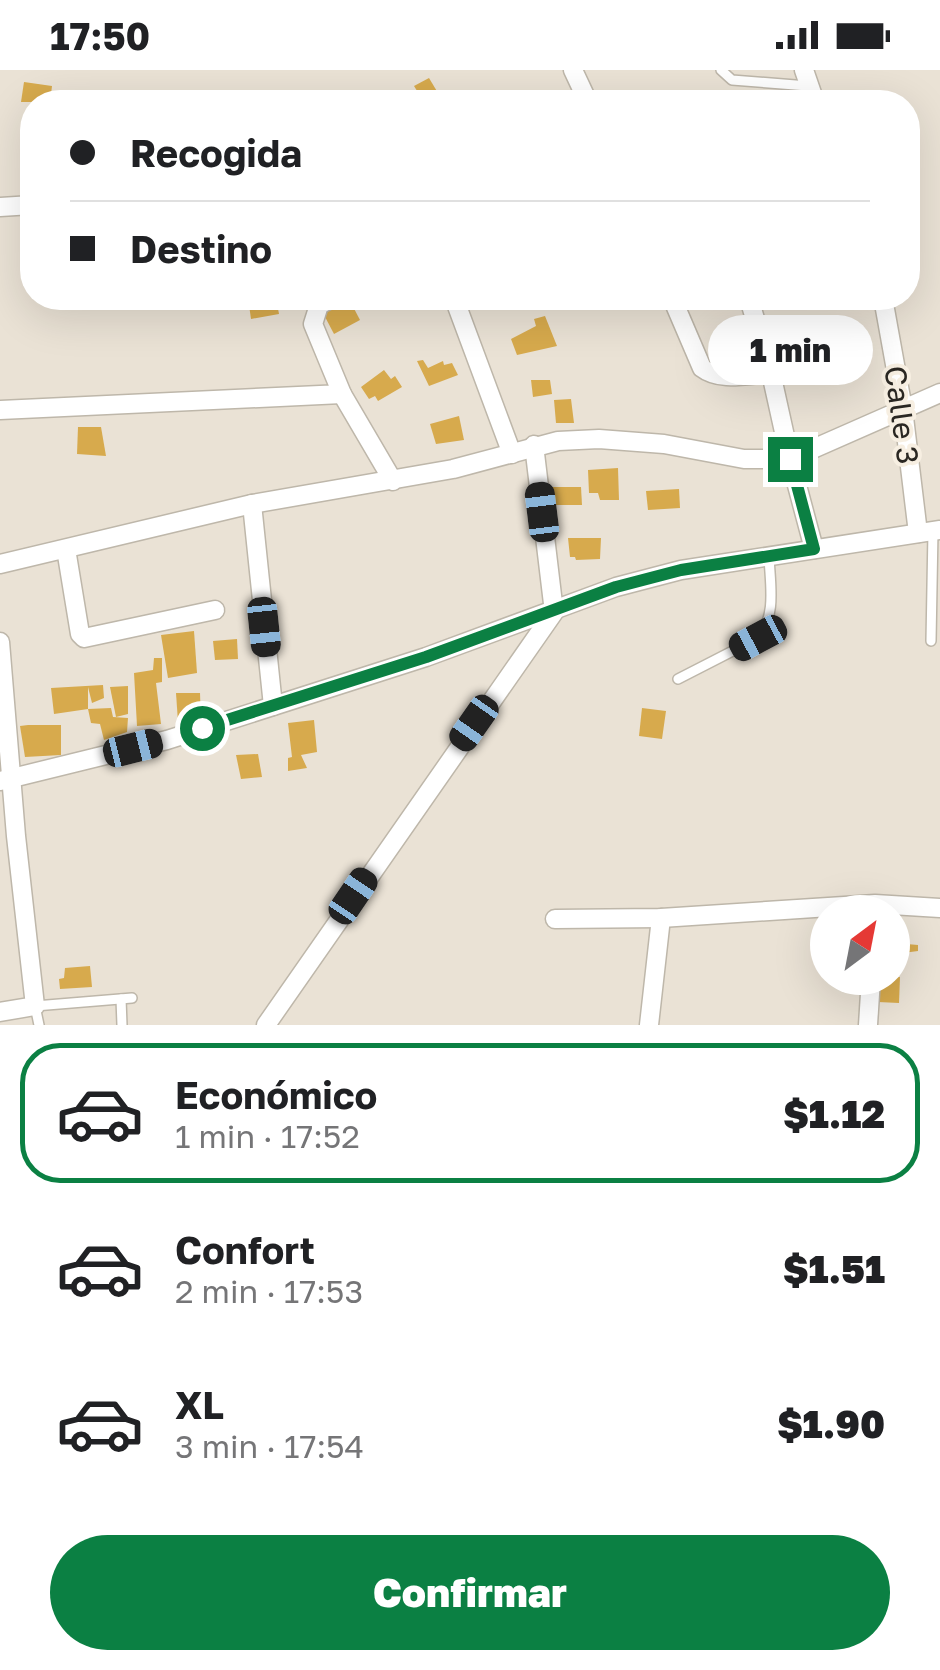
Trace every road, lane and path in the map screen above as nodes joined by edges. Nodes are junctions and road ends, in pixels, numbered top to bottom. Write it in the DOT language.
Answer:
graph roads {
  1 [pos="720,70"];
  2 [pos="810,86"];
  3 [pos="317,310"];
  4 [pos="458,310"];
  5 [pos="677,310"];
  6 [pos="752,310"];
  7 [pos="885,310"];
  8 [pos="771,373"];
  9 [pos="940,392"];
  10 [pos="342,394"];
  11 [pos="903,409"];
  12 [pos="0,410"];
  13 [pos="534,446"];
  14 [pos="512,454"];
  15 [pos="790,459"];
  16 [pos="393,481"];
  17 [pos="252,504"];
  18 [pos="930,531"];
  19 [pos="66,549"];
  20 [pos="814,549"];
  21 [pos="769,556"];
  22 [pos="0,564"];
  23 [pos="216,610"];
  24 [pos="554,612"];
  25 [pos="931,641"];
  26 [pos="0,642"];
  27 [pos="678,679"];
  28 [pos="272,706"];
  29 [pos="6,780"];
  30 [pos="910,908"];
  31 [pos="940,908"];
  32 [pos="810,911"];
  33 [pos="661,918"];
  34 [pos="555,919"];
  35 [pos="870,995"];
  36 [pos="0,1012"];
  37 [pos="37,1016"];
  38 [pos="122,1025"];
  39 [pos="266,1025"];
  40 [pos="649,1025"];
  41 [pos="868,1025"];
  1 -- 2 [label="lane"];
  3 -- 10 [label="street"];
  4 -- 14 [label="street"];
  5 -- 8 [label="street"];
  6 -- 8 [label="street"];
  7 -- 11 [label="street, Calle 3"];
  8 -- 15 [label="street"];
  9 -- 11 [label="street"];
  10 -- 12 [label="street"];
  10 -- 16 [label="street"];
  11 -- 15 [label="street"];
  11 -- 18 [label="street, Calle 3"];
  13 -- 14 [label="street"];
  13 -- 15 [label="street"];
  13 -- 24 [label="street"];
  14 -- 16 [label="street"];
  15 -- 20 [label="street"];
  16 -- 17 [label="street"];
  17 -- 19 [label="street"];
  17 -- 28 [label="street"];
  18 -- 20 [label="street"];
  18 -- 25 [label="lane"];
  19 -- 22 [label="street"];
  19 -- 23 [label="street"];
  20 -- 21 [label="street"];
  21 -- 24 [label="street"];
  21 -- 27 [label="lane"];
  24 -- 28 [label="street"];
  24 -- 39 [label="street"];
  26 -- 29 [label="street"];
  28 -- 29 [label="street"];
  29 -- 37 [label="street"];
  30 -- 31 [label="street"];
  32 -- 33 [label="street"];
  33 -- 34 [label="street"];
  33 -- 40 [label="street"];
  35 -- 41 [label="street"];
  36 -- 37 [label="street"];
  37 -- 38 [label="lane"];
}
